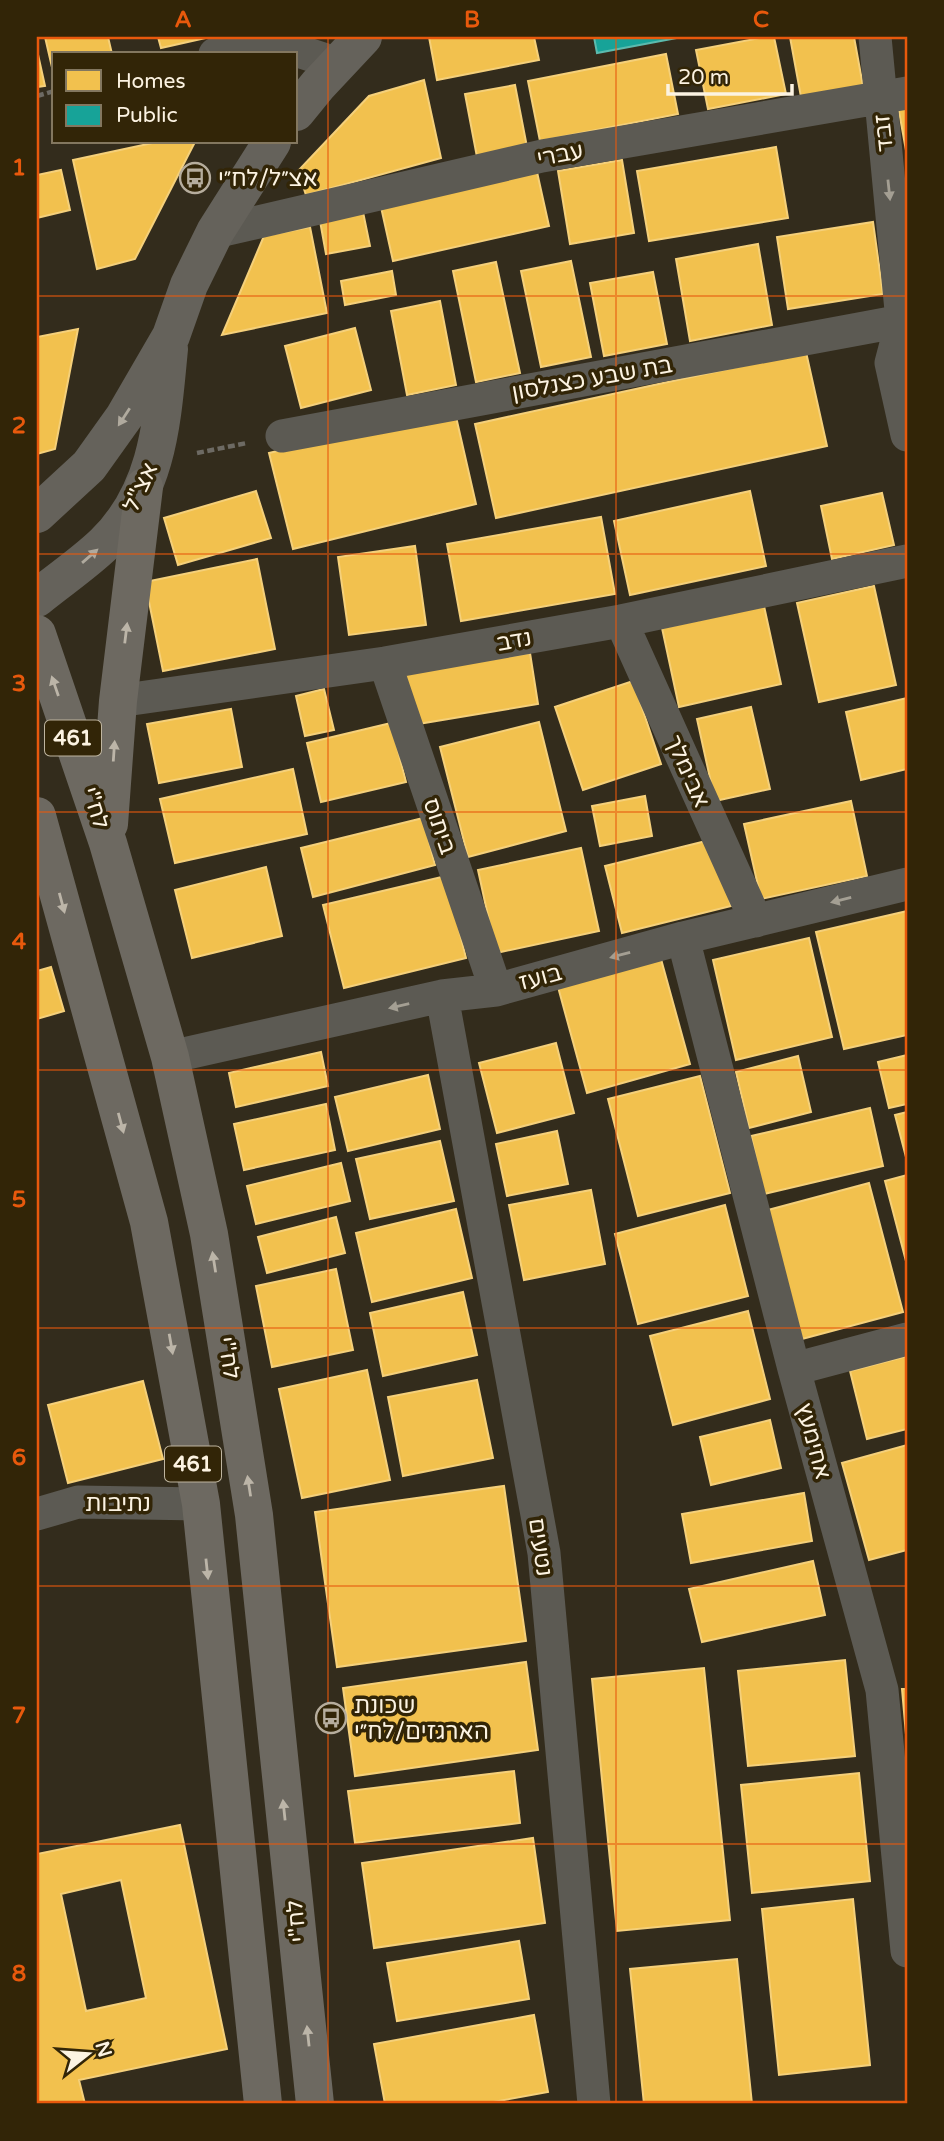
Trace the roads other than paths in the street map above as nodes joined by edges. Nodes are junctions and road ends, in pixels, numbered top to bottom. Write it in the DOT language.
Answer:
graph roads {
  1 [pos="875,37"];
  2 [pos="351,50"];
  3 [pos="226,52"];
  4 [pos="893,95"];
  5 [pos="298,110"];
  6 [pos="271,144"];
  7 [pos="215,232"];
  8 [pos="905,321"];
  9 [pos="171,337"];
  10 [pos="907,435"];
  11 [pos="282,436"];
  12 [pos="149,475"];
  13 [pos="37,514"];
  14 [pos="907,561"];
  15 [pos="37,598"];
  16 [pos="621,621"];
  17 [pos="37,634"];
  18 [pos="385,663"];
  19 [pos="118,701"];
  20 [pos="39,832"];
  21 [pos="108,844"];
  22 [pos="907,884"];
  23 [pos="756,921"];
  24 [pos="684,938"];
  25 [pos="496,990"];
  26 [pos="442,996"];
  27 [pos="170,1057"];
  28 [pos="907,1339"];
  29 [pos="794,1369"];
  30 [pos="201,1504"];
  31 [pos="37,1514"];
  32 [pos="907,1951"];
  33 [pos="263,2104"];
  34 [pos="315,2104"];
  35 [pos="594,2104"];
  1 -- 4 [label="street, זבד"];
  2 -- 3 [label="street"];
  2 -- 5 [label="street"];
  4 -- 7 [label="street, עברי"];
  4 -- 8 [label="street, זבד, one-way"];
  6 -- 7 [label="street, אצ\"ל"];
  7 -- 9 [label="street, אצ\"ל"];
  8 -- 10 [label="street, זבד"];
  8 -- 11 [label="street, בת שבע כצנלסון"];
  9 -- 12 [label="street, אצ\"ל"];
  9 -- 13 [label="street, אצ\"ל, one-way"];
  15 -- 12 [label="street, אצ\"ל, one-way"];
  19 -- 12 [label="main road, one-way"];
  14 -- 16 [label="street, נדב"];
  16 -- 18 [label="street, נדב"];
  16 -- 23 [label="street, אבימלך"];
  21 -- 17 [label="main road, לח\"י / 461, one-way"];
  18 -- 19 [label="street, נדב"];
  18 -- 25 [label="street, ביתוס"];
  21 -- 19 [label="main road, one-way"];
  20 -- 30 [label="main road, 461, one-way"];
  21 -- 27 [label="main road, לח\"י / 461"];
  22 -- 23 [label="street, בועז, one-way"];
  23 -- 24 [label="street, בועז"];
  24 -- 25 [label="street, בועז, one-way"];
  24 -- 29 [label="street, אחימעץ"];
  25 -- 26 [label="street, בועז"];
  26 -- 27 [label="street, בועז, one-way"];
  26 -- 35 [label="street, נטעים"];
  34 -- 27 [label="main road, לח\"י / 461, one-way"];
  28 -- 29 [label="street"];
  29 -- 32 [label="street, אחימעץ"];
  30 -- 31 [label="street, נתיבות"];
  30 -- 33 [label="main road, 461, one-way"];
}
